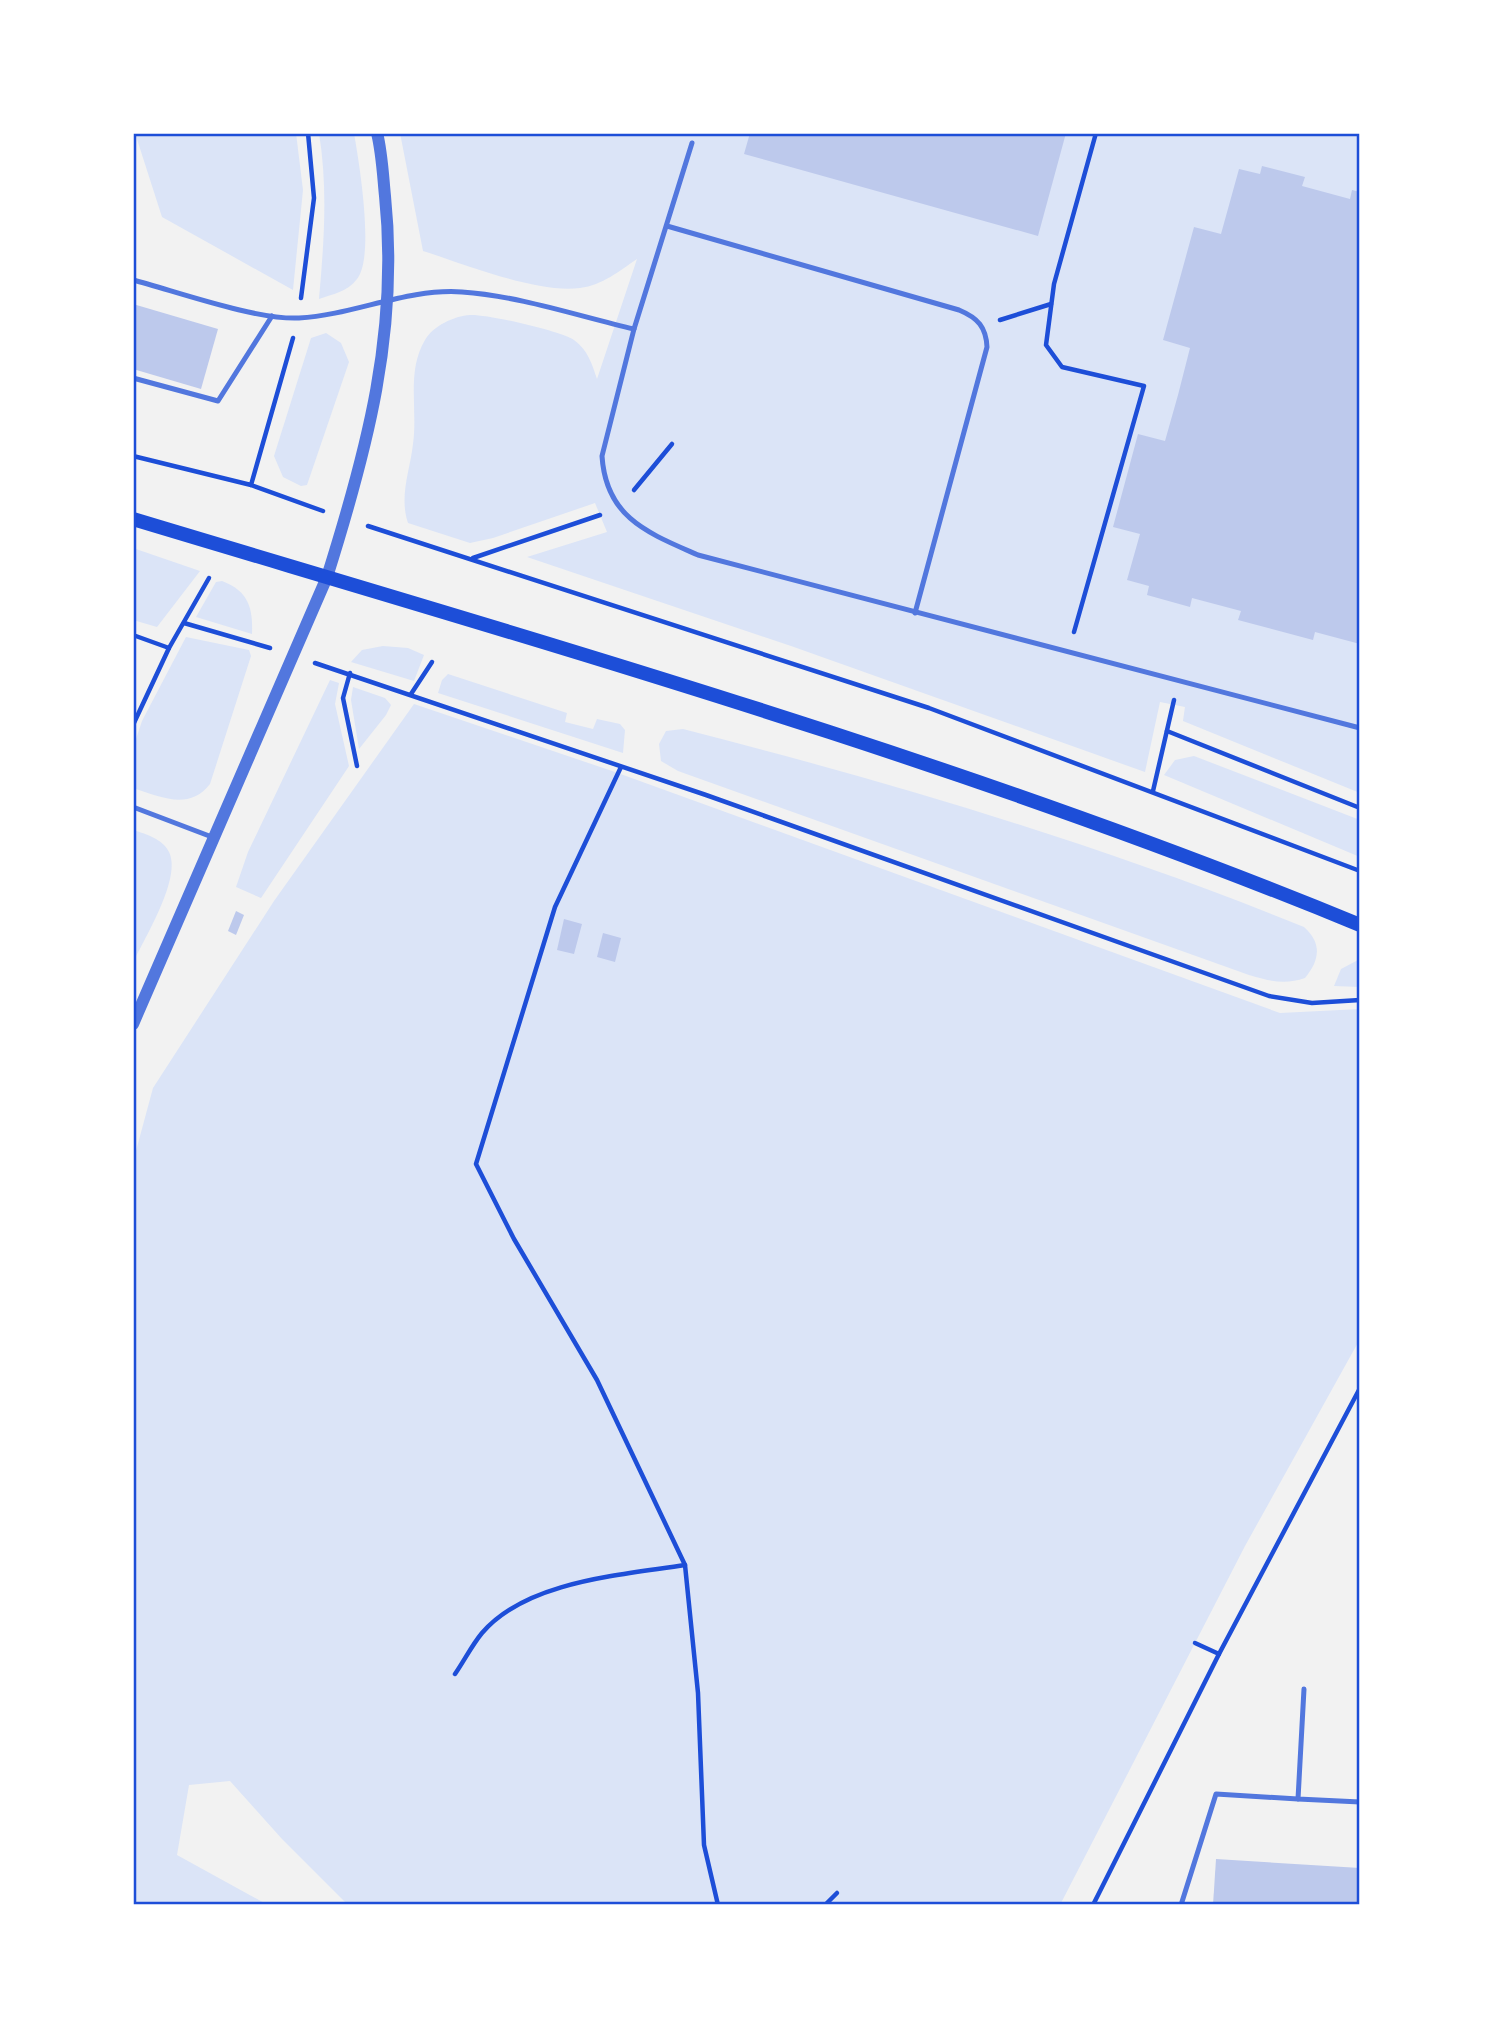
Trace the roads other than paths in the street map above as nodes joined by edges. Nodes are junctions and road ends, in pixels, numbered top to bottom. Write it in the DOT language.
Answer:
graph roads {
  1 [pos="377,133"];
  2 [pos="692,143"];
  3 [pos="667,226"];
  4 [pos="133,280"];
  5 [pos="389,301"];
  6 [pos="272,316"];
  7 [pos="634,330"];
  8 [pos="133,378"];
  9 [pos="133,519"];
  10 [pos="327,577"];
  11 [pos="915,613"];
  12 [pos="1360,728"];
  13 [pos="133,807"];
  14 [pos="214,838"];
  15 [pos="1360,925"];
  16 [pos="133,1024"];
  17 [pos="1304,1689"];
  18 [pos="1298,1798"];
  19 [pos="1360,1802"];
  20 [pos="1181,1905"];
  1 -- 5 [label="street"];
  2 -- 3 [label="lane"];
  3 -- 7 [label="lane"];
  3 -- 11 [label="lane"];
  4 -- 6 [label="lane"];
  5 -- 6 [label="lane"];
  5 -- 7 [label="lane"];
  5 -- 10 [label="street"];
  6 -- 8 [label="lane"];
  7 -- 11 [label="lane"];
  9 -- 10 [label="main road"];
  10 -- 14 [label="street"];
  10 -- 15 [label="main road"];
  11 -- 12 [label="lane"];
  13 -- 14 [label="lane"];
  14 -- 16 [label="street"];
  17 -- 18 [label="lane"];
  18 -- 19 [label="lane"];
  18 -- 20 [label="lane"];
}
